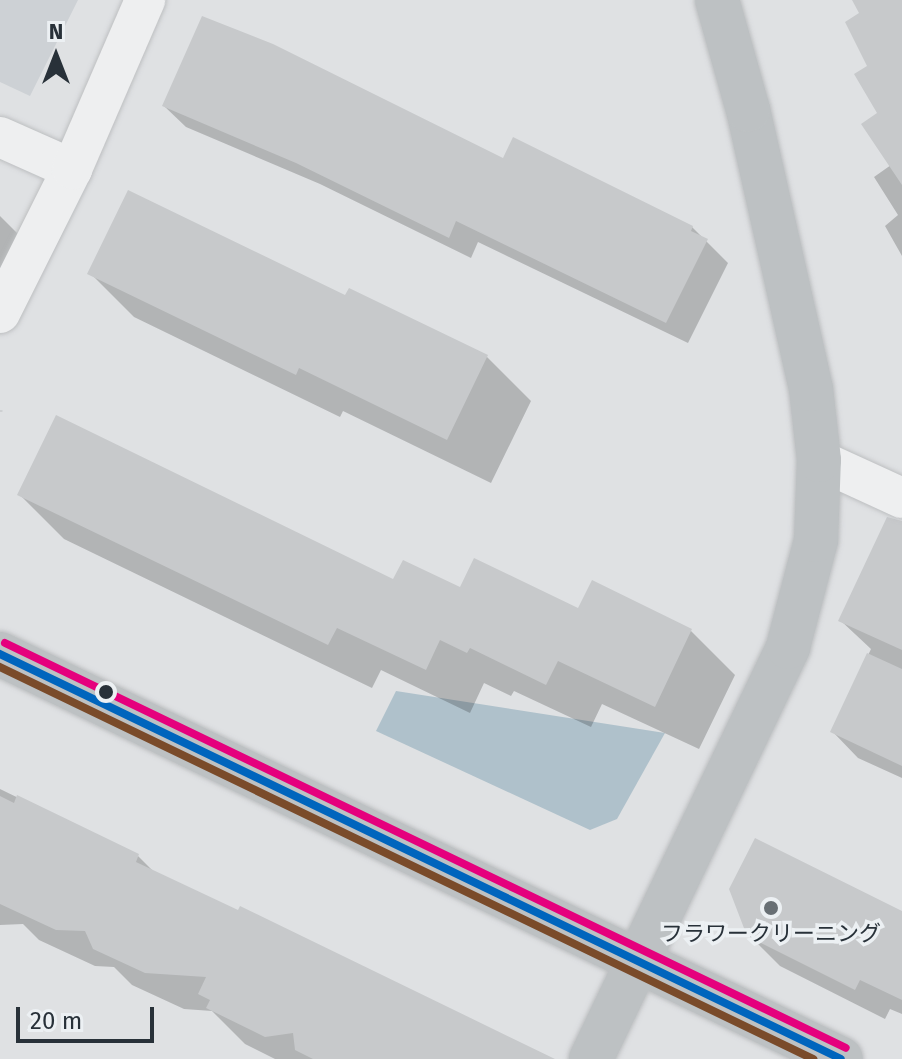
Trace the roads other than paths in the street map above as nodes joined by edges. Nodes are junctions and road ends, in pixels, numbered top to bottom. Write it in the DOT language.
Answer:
graph roads {
  1 [pos="145,0"];
  2 [pos="709,0"];
  3 [pos="0,137"];
  4 [pos="72,169"];
  5 [pos="0,313"];
  6 [pos="819,460"];
  7 [pos="902,498"];
  8 [pos="0,654"];
  9 [pos="635,959"];
  10 [pos="591,1059"];
  11 [pos="841,1059"];
  1 -- 4 [label="street"];
  2 -- 6 [label="street"];
  3 -- 4 [label="street"];
  4 -- 5 [label="street"];
  6 -- 7 [label="street"];
  6 -- 9 [label="street"];
  8 -- 9 [label="street"];
  9 -- 10 [label="street"];
  9 -- 11 [label="street"];
}
